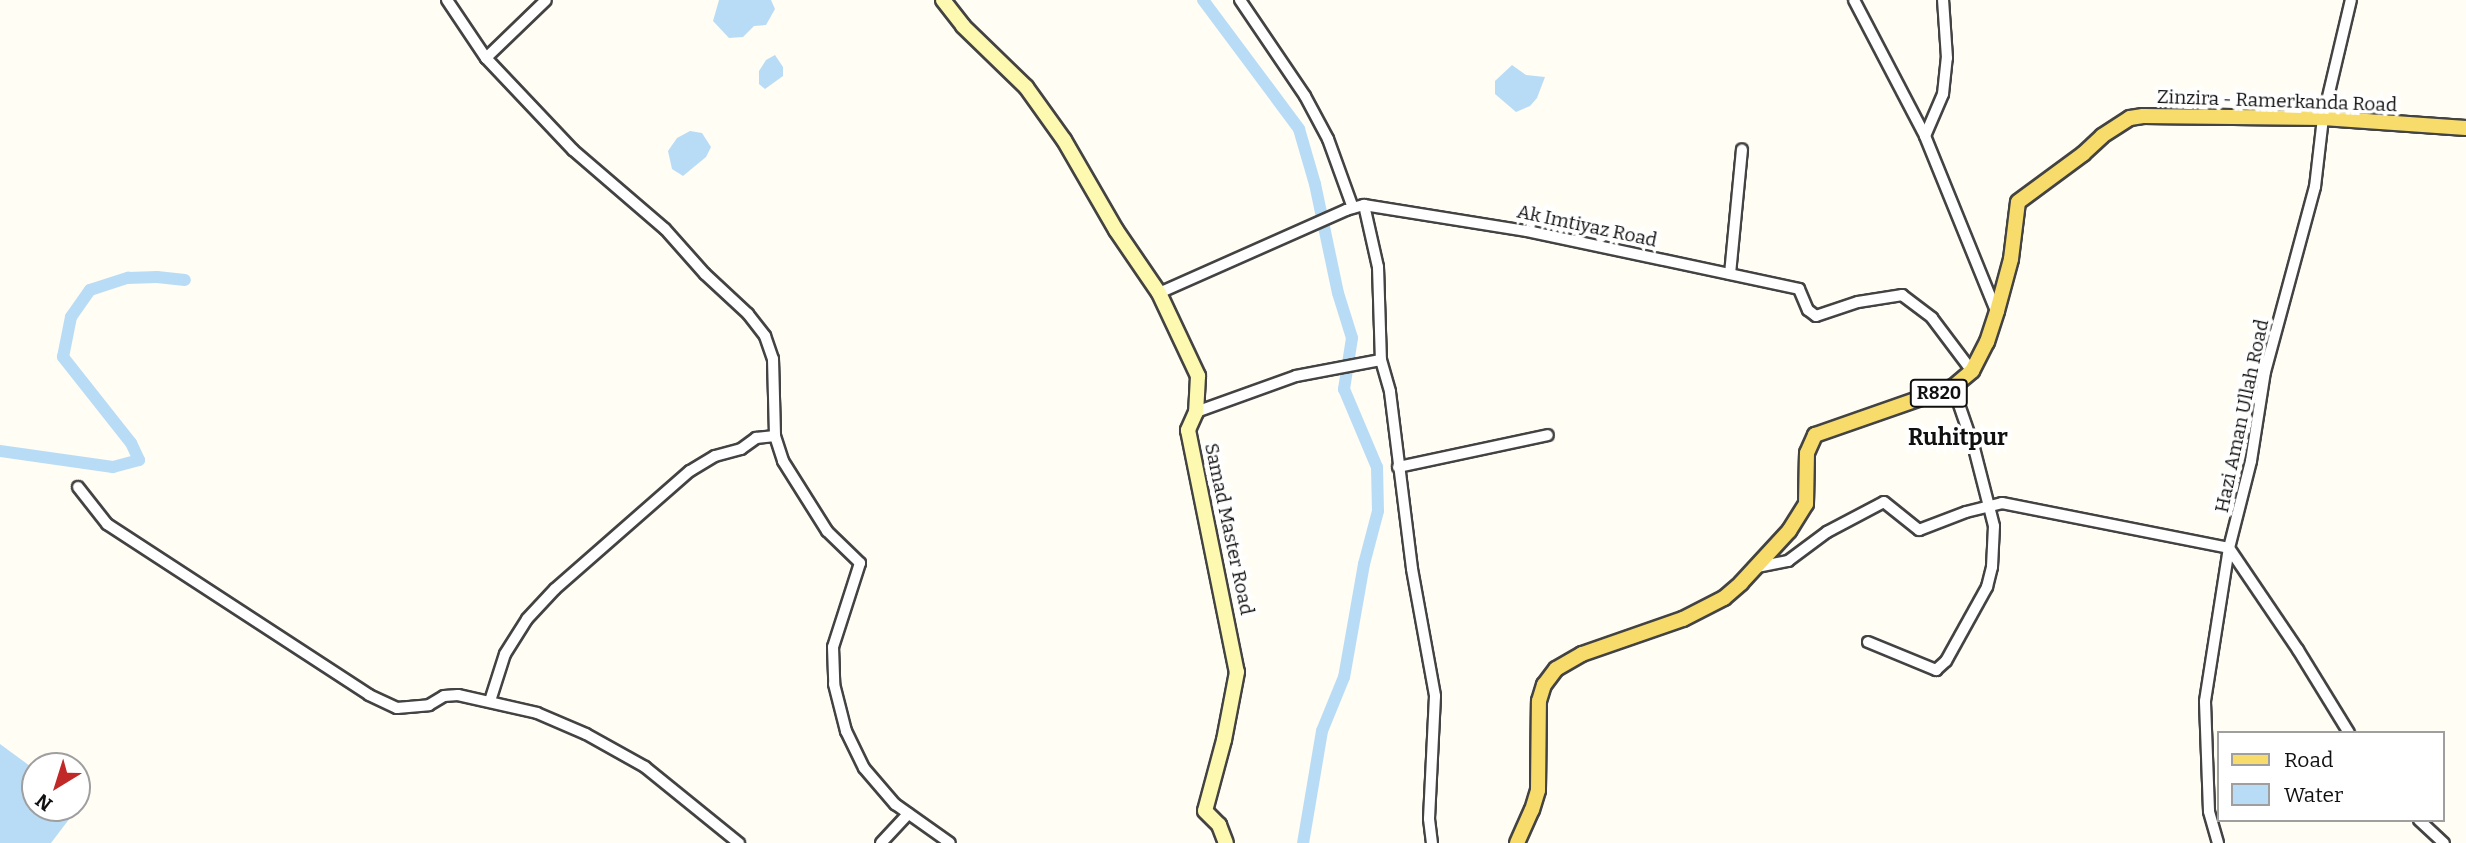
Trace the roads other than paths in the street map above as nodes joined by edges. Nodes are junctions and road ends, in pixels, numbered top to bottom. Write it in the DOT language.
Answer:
graph roads {
  1 [pos="447,0"];
  2 [pos="546,0"];
  3 [pos="943,0"];
  4 [pos="1240,0"];
  5 [pos="1854,0"];
  6 [pos="1943,0"];
  7 [pos="2351,0"];
  8 [pos="486,58"];
  9 [pos="2323,118"];
  10 [pos="2466,128"];
  11 [pos="1925,136"];
  12 [pos="1742,150"];
  13 [pos="1364,205"];
  14 [pos="1350,209"];
  15 [pos="1730,274"];
  16 [pos="1158,293"];
  17 [pos="1997,311"];
  18 [pos="1381,360"];
  19 [pos="1972,371"];
  20 [pos="1953,387"];
  21 [pos="1196,412"];
  22 [pos="1548,435"];
  23 [pos="775,436"];
  24 [pos="1398,467"];
  25 [pos="78,487"];
  26 [pos="1987,506"];
  27 [pos="2229,548"];
  28 [pos="1757,567"];
  29 [pos="1868,642"];
  30 [pos="491,701"];
  31 [pos="2348,731"];
  32 [pos="908,814"];
  33 [pos="2421,822"];
  34 [pos="739,843"];
  35 [pos="881,843"];
  36 [pos="950,843"];
  37 [pos="1226,843"];
  38 [pos="1432,843"];
  39 [pos="1517,843"];
  40 [pos="2218,843"];
  41 [pos="2444,843"];
  1 -- 8 [label="street"];
  2 -- 8 [label="street"];
  3 -- 16 [label="street, Samad Master Road"];
  4 -- 14 [label="street"];
  5 -- 11 [label="street"];
  6 -- 11 [label="street"];
  7 -- 9 [label="street, Hazi Aman Ullah Road"];
  8 -- 23 [label="street"];
  9 -- 10 [label="main road, Zinzira - Ramerkanda Road / R820"];
  9 -- 17 [label="main road, Zinzira - Ramerkanda Road / R820"];
  9 -- 27 [label="street, Hazi Aman Ullah Road"];
  11 -- 17 [label="street"];
  12 -- 15 [label="street"];
  13 -- 14 [label="street, Ak Imtiyaz Road"];
  13 -- 15 [label="street, Ak Imtiyaz Road"];
  13 -- 18 [label="street"];
  14 -- 16 [label="street, Ak Imtiyaz Road"];
  15 -- 19 [label="street, Ak Imtiyaz Road"];
  16 -- 21 [label="street, Samad Master Road"];
  17 -- 19 [label="main road, Zinzira - Ramerkanda Road / R820"];
  18 -- 21 [label="street"];
  18 -- 24 [label="street"];
  19 -- 20 [label="main road, Zinzira - Ramerkanda Road / R820"];
  20 -- 26 [label="street"];
  20 -- 28 [label="main road, Zinzira - Ramerkanda Road / R820"];
  21 -- 37 [label="street, Samad Master Road"];
  22 -- 24 [label="street"];
  23 -- 30 [label="street"];
  23 -- 32 [label="street"];
  24 -- 38 [label="street"];
  25 -- 30 [label="street"];
  26 -- 27 [label="street"];
  26 -- 28 [label="street"];
  26 -- 29 [label="street"];
  27 -- 31 [label="street"];
  27 -- 40 [label="street, Hazi Aman Ullah Road"];
  28 -- 39 [label="main road, Zinzira - Ramerkanda Road / R820"];
  30 -- 34 [label="street"];
  32 -- 35 [label="street"];
  32 -- 36 [label="street"];
  33 -- 41 [label="street"];
}
